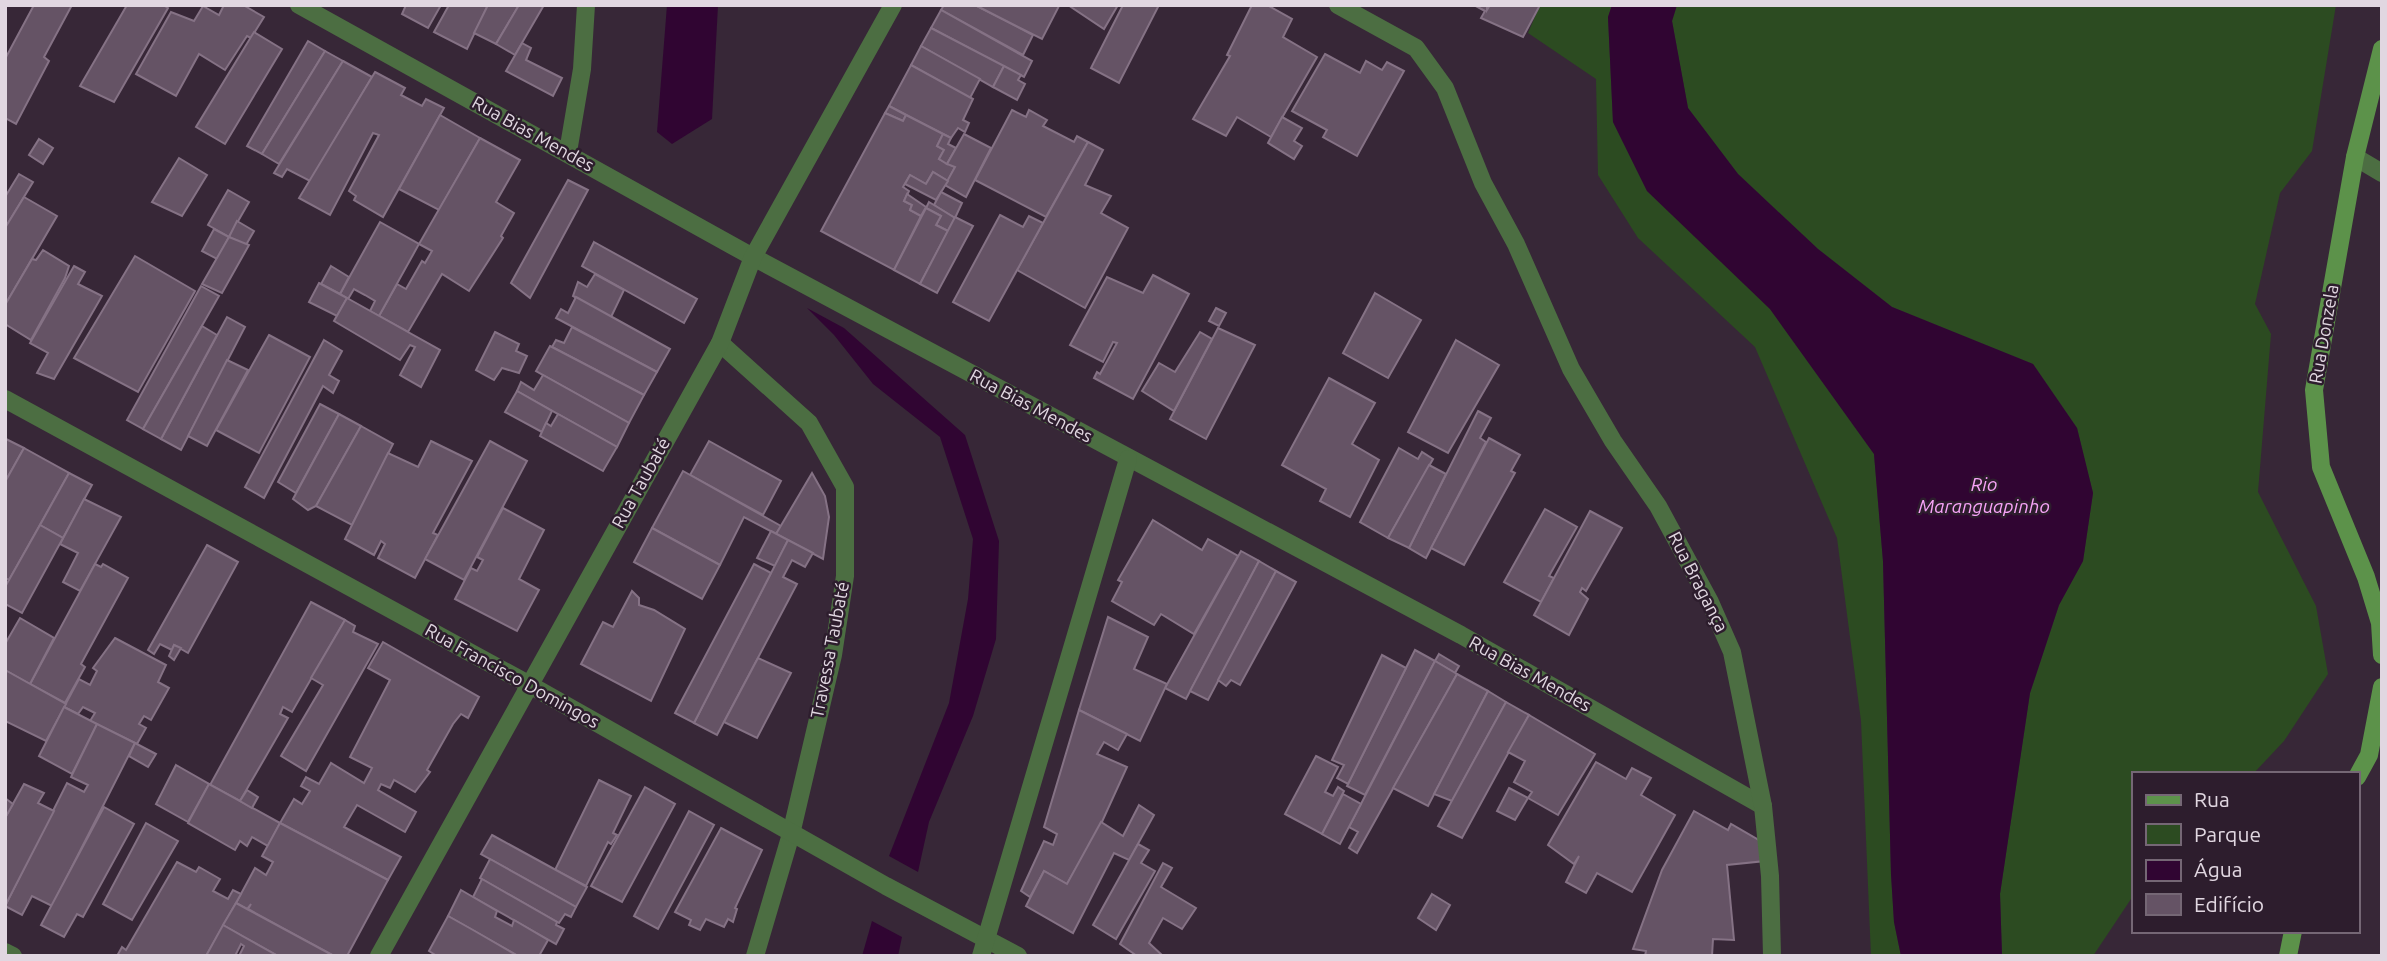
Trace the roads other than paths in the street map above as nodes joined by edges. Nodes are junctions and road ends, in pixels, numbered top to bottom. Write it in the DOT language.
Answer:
graph roads {
  1 [pos="299,5"];
  2 [pos="586,5"];
  3 [pos="893,5"];
  4 [pos="1338,5"];
  5 [pos="2382,50"];
  6 [pos="568,152"];
  7 [pos="2355,157"];
  8 [pos="2382,173"];
  9 [pos="753,257"];
  10 [pos="719,343"];
  11 [pos="5,398"];
  12 [pos="1128,459"];
  13 [pos="2382,655"];
  14 [pos="528,684"];
  15 [pos="2382,687"];
  16 [pos="2382,738"];
  17 [pos="2368,755"];
  18 [pos="2359,773"];
  19 [pos="1763,806"];
  20 [pos="791,834"];
  21 [pos="2293,933"];
  22 [pos="984,947"];
  23 [pos="5,951"];
  24 [pos="13,956"];
  25 [pos="379,956"];
  26 [pos="755,956"];
  27 [pos="1018,956"];
  28 [pos="1772,956"];
  29 [pos="2288,956"];
  1 -- 6 [label="street, Rua Bias Mendes"];
  2 -- 6 [label="street"];
  3 -- 9 [label="street, Rua Taubaté"];
  4 -- 19 [label="street, Rua Bragança"];
  5 -- 7 [label="main road, Rua Donzela"];
  6 -- 9 [label="street, Rua Bias Mendes"];
  7 -- 8 [label="street"];
  7 -- 13 [label="main road, Rua Donzela"];
  9 -- 10 [label="street, Rua Taubaté"];
  9 -- 12 [label="street, Rua Bias Mendes"];
  10 -- 14 [label="street, Rua Taubaté"];
  10 -- 20 [label="street, Travessa Taubaté"];
  11 -- 14 [label="street, Rua Francisco Domingos"];
  12 -- 19 [label="street, Rua Bias Mendes"];
  12 -- 22 [label="street"];
  14 -- 20 [label="street, Rua Francisco Domingos"];
  14 -- 25 [label="street, Rua Taubaté"];
  15 -- 17 [label="main road"];
  16 -- 17 [label="street"];
  17 -- 18 [label="main road"];
  19 -- 28 [label="street, Rua Bragança"];
  20 -- 22 [label="street, Rua Francisco Domingos"];
  20 -- 26 [label="street, Travessa Taubaté"];
  21 -- 29 [label="main road"];
  22 -- 27 [label="street, Rua Francisco Domingos"];
  23 -- 24 [label="street"];
}
